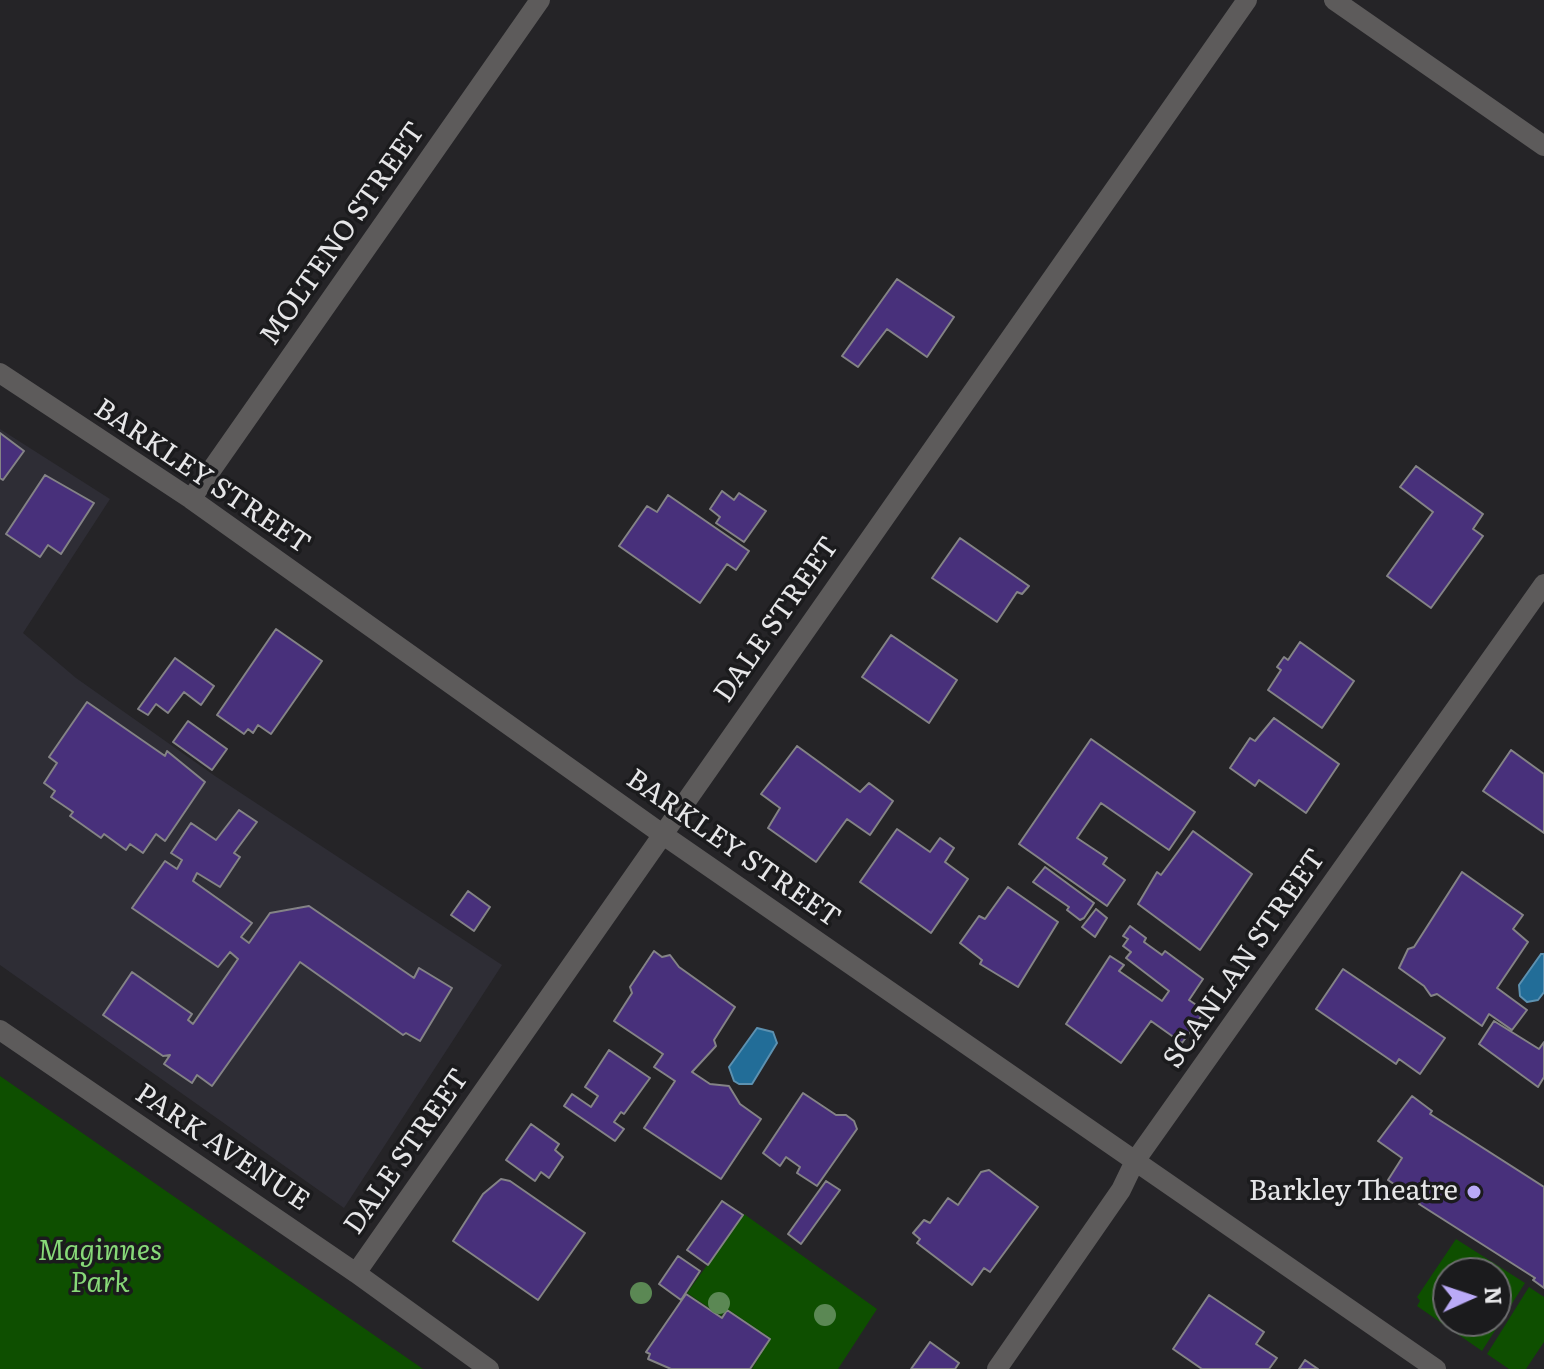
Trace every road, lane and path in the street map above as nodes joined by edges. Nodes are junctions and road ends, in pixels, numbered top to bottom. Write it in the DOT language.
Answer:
graph roads {
  1 [pos="540,0"];
  2 [pos="1247,0"];
  3 [pos="1334,0"];
  4 [pos="1544,146"];
  5 [pos="0,373"];
  6 [pos="191,499"];
  7 [pos="1544,584"];
  8 [pos="662,834"];
  9 [pos="0,1030"];
  10 [pos="1135,1161"];
  11 [pos="356,1273"];
  12 [pos="489,1369"];
  13 [pos="997,1369"];
  14 [pos="1436,1369"];
  1 -- 6 [label="street, MOLTENO STREET"];
  2 -- 8 [label="street, DALE STREET"];
  3 -- 4 [label="street"];
  5 -- 6 [label="street, BARKLEY STREET"];
  6 -- 8 [label="street, BARKLEY STREET"];
  7 -- 10 [label="street, SCANLAN STREET"];
  8 -- 10 [label="street, BARKLEY STREET"];
  8 -- 11 [label="street, DALE STREET"];
  9 -- 11 [label="street, PARK AVENUE"];
  10 -- 13 [label="street, SCANLAN STREET"];
  10 -- 14 [label="street, BARKLEY STREET"];
  11 -- 12 [label="street, PARK AVENUE"];
}
